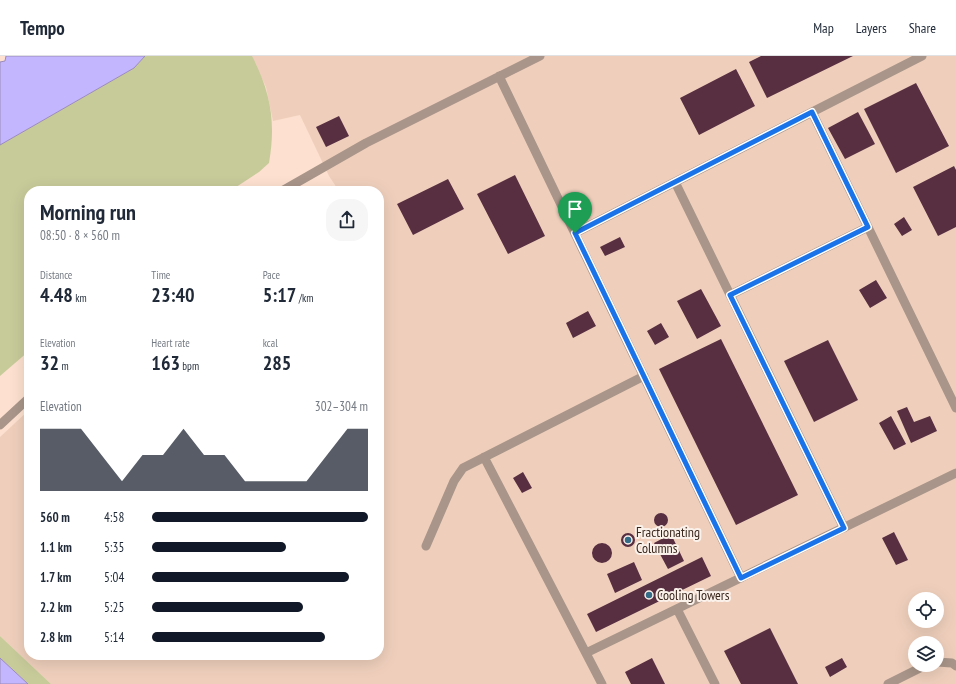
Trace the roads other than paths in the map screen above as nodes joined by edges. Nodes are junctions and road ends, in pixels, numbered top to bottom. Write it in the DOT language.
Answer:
graph roads {
  1 [pos="540,56"];
  2 [pos="922,56"];
  3 [pos="499,76"];
  4 [pos="812,112"];
  5 [pos="675,182"];
  6 [pos="291,186"];
  7 [pos="868,227"];
  8 [pos="575,233"];
  9 [pos="730,295"];
  10 [pos="644,376"];
  11 [pos="24,403"];
  12 [pos="956,408"];
  13 [pos="0,425"];
  14 [pos="484,457"];
  15 [pos="956,473"];
  16 [pos="844,528"];
  17 [pos="426,546"];
  18 [pos="741,578"];
  19 [pos="677,609"];
  20 [pos="586,653"];
  21 [pos="944,662"];
  22 [pos="956,666"];
  23 [pos="912,672"];
  24 [pos="602,684"];
  25 [pos="715,684"];
  26 [pos="888,684"];
  1 -- 3 [label="lane"];
  2 -- 4 [label="lane"];
  3 -- 6 [label="lane"];
  3 -- 8 [label="lane"];
  4 -- 5 [label="lane"];
  4 -- 7 [label="lane"];
  5 -- 8 [label="lane"];
  5 -- 9 [label="lane"];
  7 -- 9 [label="lane"];
  7 -- 12 [label="lane"];
  8 -- 10 [label="lane"];
  9 -- 16 [label="lane"];
  10 -- 14 [label="lane"];
  10 -- 18 [label="lane"];
  11 -- 13 [label="lane"];
  14 -- 17 [label="lane"];
  14 -- 20 [label="lane"];
  15 -- 16 [label="lane"];
  16 -- 18 [label="lane"];
  18 -- 19 [label="lane"];
  19 -- 20 [label="lane"];
  19 -- 25 [label="lane"];
  20 -- 24 [label="lane"];
  21 -- 22 [label="lane"];
  23 -- 26 [label="lane"];
}
